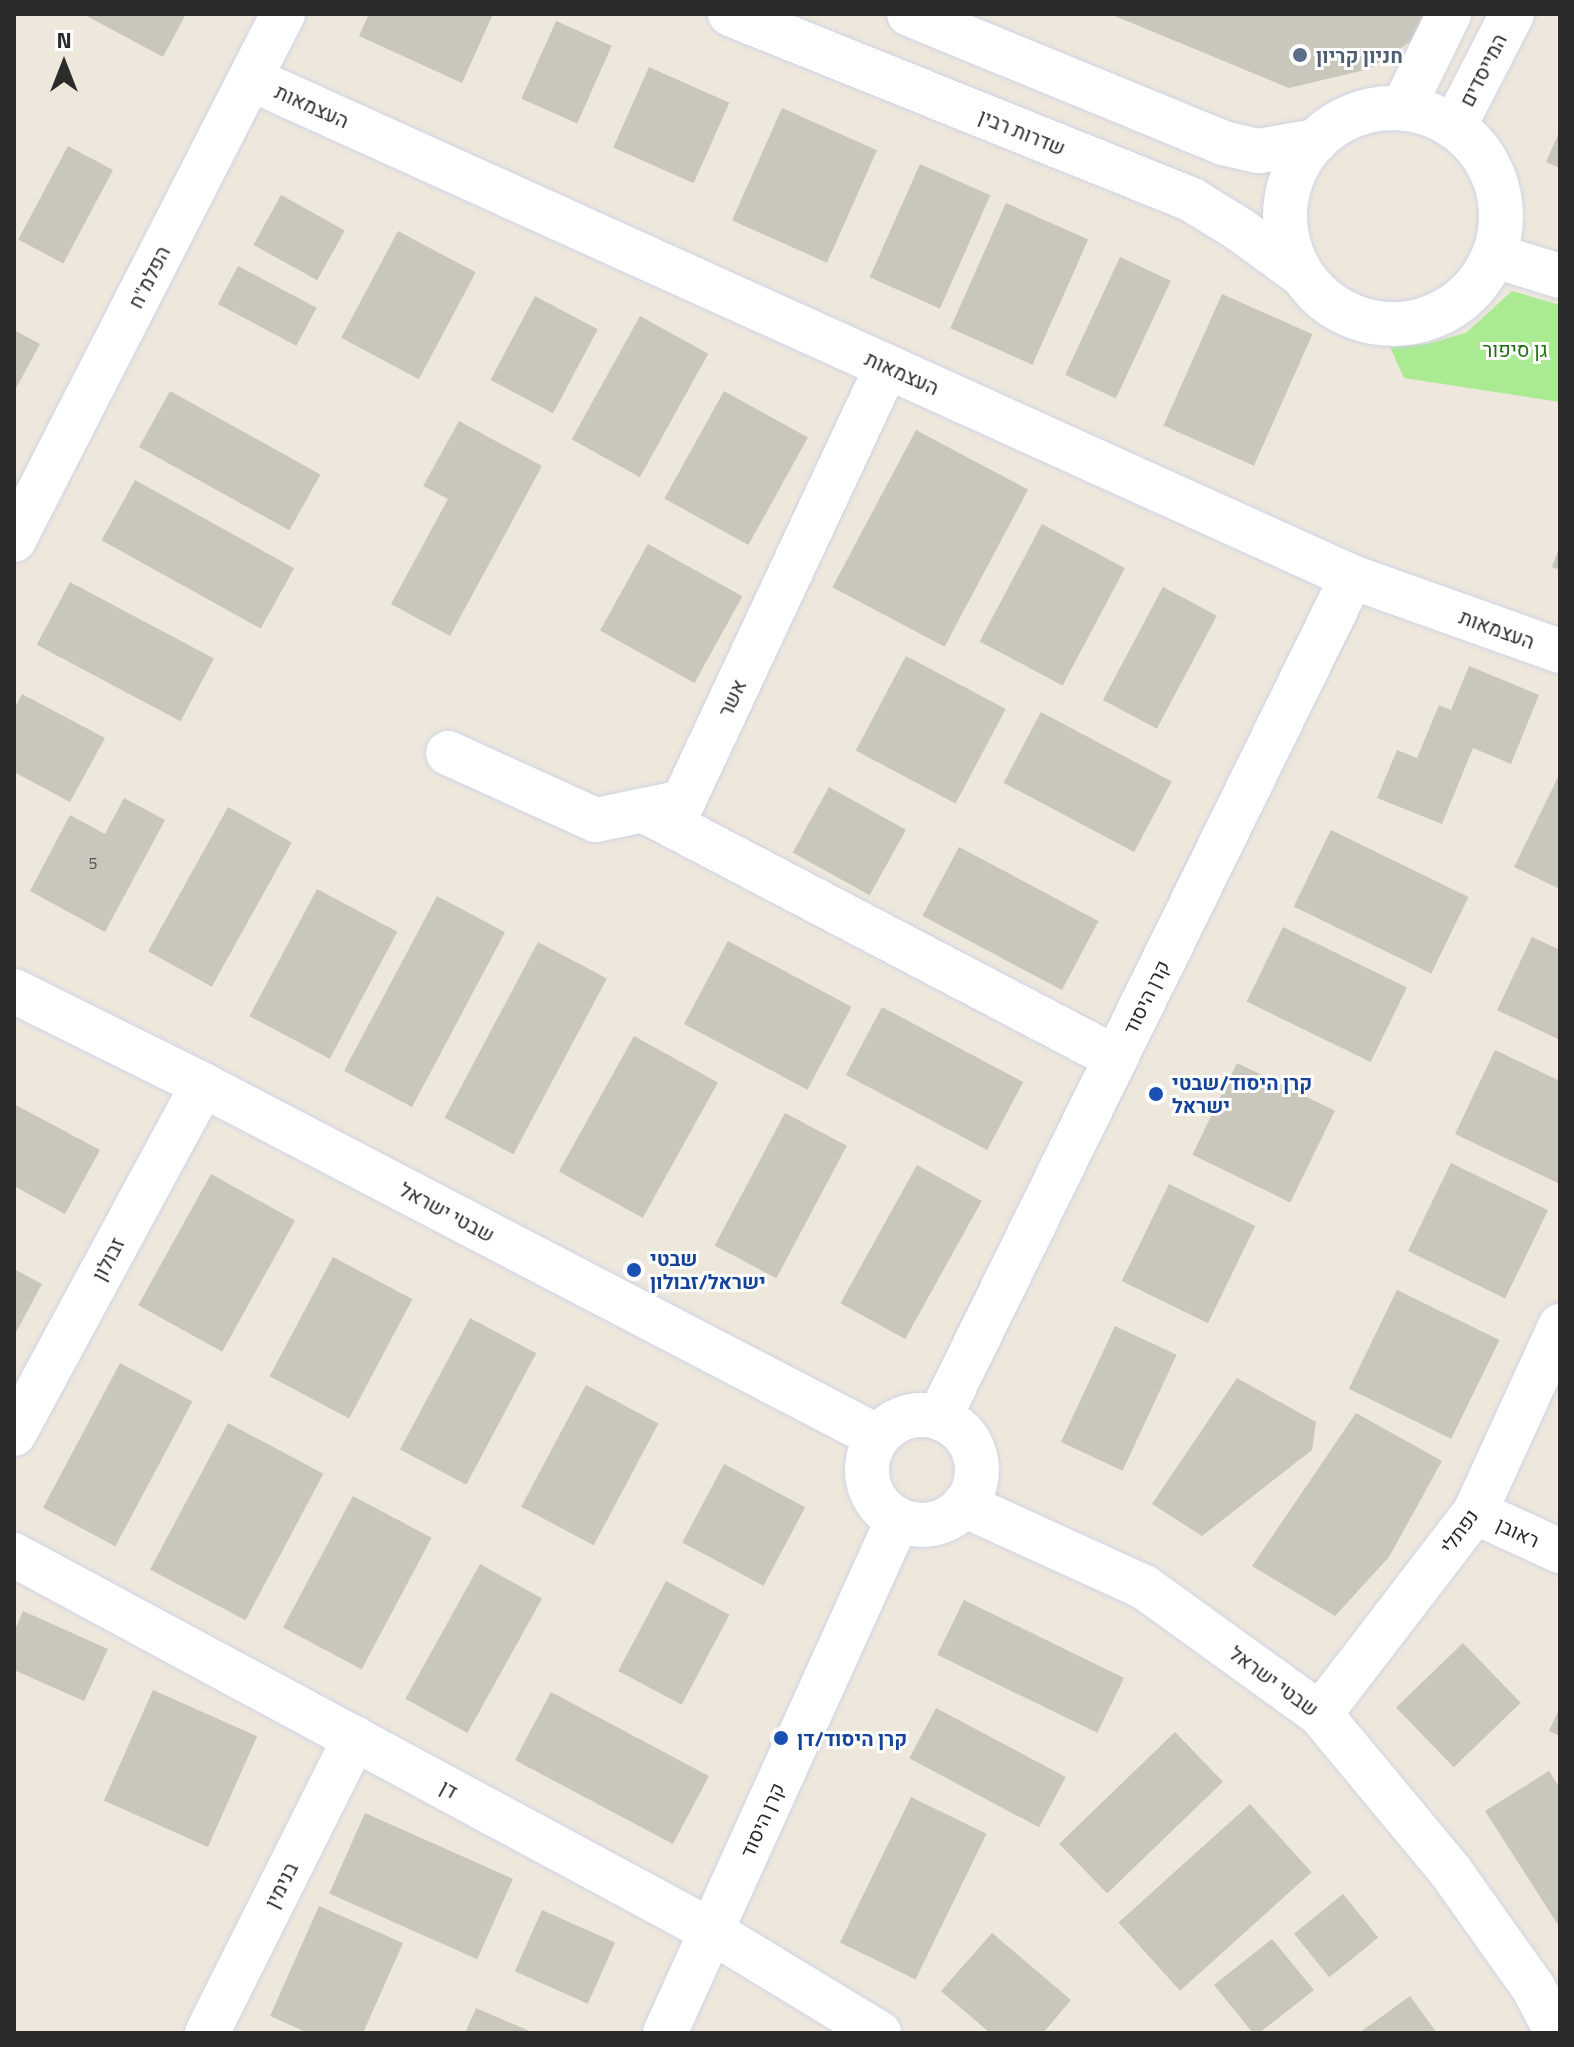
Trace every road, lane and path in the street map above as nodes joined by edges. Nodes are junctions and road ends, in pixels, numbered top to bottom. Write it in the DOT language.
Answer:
graph roads {
  1 [pos="283,14"];
  2 [pos="730,14"];
  3 [pos="909,14"];
  4 [pos="1449,14"];
  5 [pos="1512,14"];
  6 [pos="251,79"];
  7 [pos="1403,108"];
  8 [pos="1454,127"];
  9 [pos="1316,141"];
  10 [pos="1495,256"];
  11 [pos="1302,275"];
  12 [pos="1560,276"];
  13 [pos="887,366"];
  14 [pos="14,540"];
  15 [pos="1352,577"];
  16 [pos="1560,651"];
  17 [pos="448,753"];
  18 [pos="643,810"];
  19 [pos="14,991"];
  20 [pos="1116,1058"];
  21 [pos="203,1085"];
  22 [pos="1560,1326"];
  23 [pos="939,1418"];
  24 [pos="14,1434"];
  25 [pos="878,1437"];
  26 [pos="964,1505"];
  27 [pos="1475,1512"];
  28 [pos="898,1519"];
  29 [pos="1560,1551"];
  30 [pos="14,1555"];
  31 [pos="1320,1714"];
  32 [pos="355,1738"];
  33 [pos="711,1931"];
  34 [pos="207,2033"];
  35 [pos="665,2033"];
  36 [pos="879,2033"];
  37 [pos="1557,2033"];
  1 -- 6 [label="street, הפלמ\"ח"];
  2 -- 11 [label="street, שדרות רבין"];
  3 -- 9 [label="street"];
  4 -- 7 [label="street"];
  5 -- 8 [label="street, המייסדים"];
  6 -- 13 [label="street, העצמאות"];
  6 -- 14 [label="street, הפלמ\"ח"];
  7 -- 8 [label="street"];
  7 -- 9 [label="street"];
  8 -- 10 [label="street"];
  9 -- 11 [label="street"];
  10 -- 11 [label="street"];
  10 -- 12 [label="street"];
  13 -- 15 [label="street, העצמאות"];
  13 -- 18 [label="street, אשר"];
  15 -- 16 [label="street, העצמאות"];
  15 -- 20 [label="street, קרן היסוד"];
  17 -- 18 [label="street, אשר"];
  18 -- 20 [label="street"];
  19 -- 21 [label="street, שבטי ישראל"];
  20 -- 23 [label="street, קרן היסוד"];
  21 -- 24 [label="street, זבולון"];
  21 -- 25 [label="street, שבטי ישראל"];
  22 -- 27 [label="street, נפתלי"];
  23 -- 25 [label="street"];
  23 -- 26 [label="street"];
  25 -- 28 [label="street"];
  26 -- 28 [label="street"];
  26 -- 31 [label="street, שבטי ישראל"];
  27 -- 29 [label="street, ראובן"];
  27 -- 31 [label="street, נפתלי"];
  28 -- 33 [label="street, קרן היסוד"];
  30 -- 32 [label="street, דן"];
  31 -- 37 [label="street, שבטי ישראל"];
  32 -- 33 [label="street, דן"];
  32 -- 34 [label="street, בנימין"];
  33 -- 35 [label="street, קרן היסוד"];
  33 -- 36 [label="street, דן"];
}
